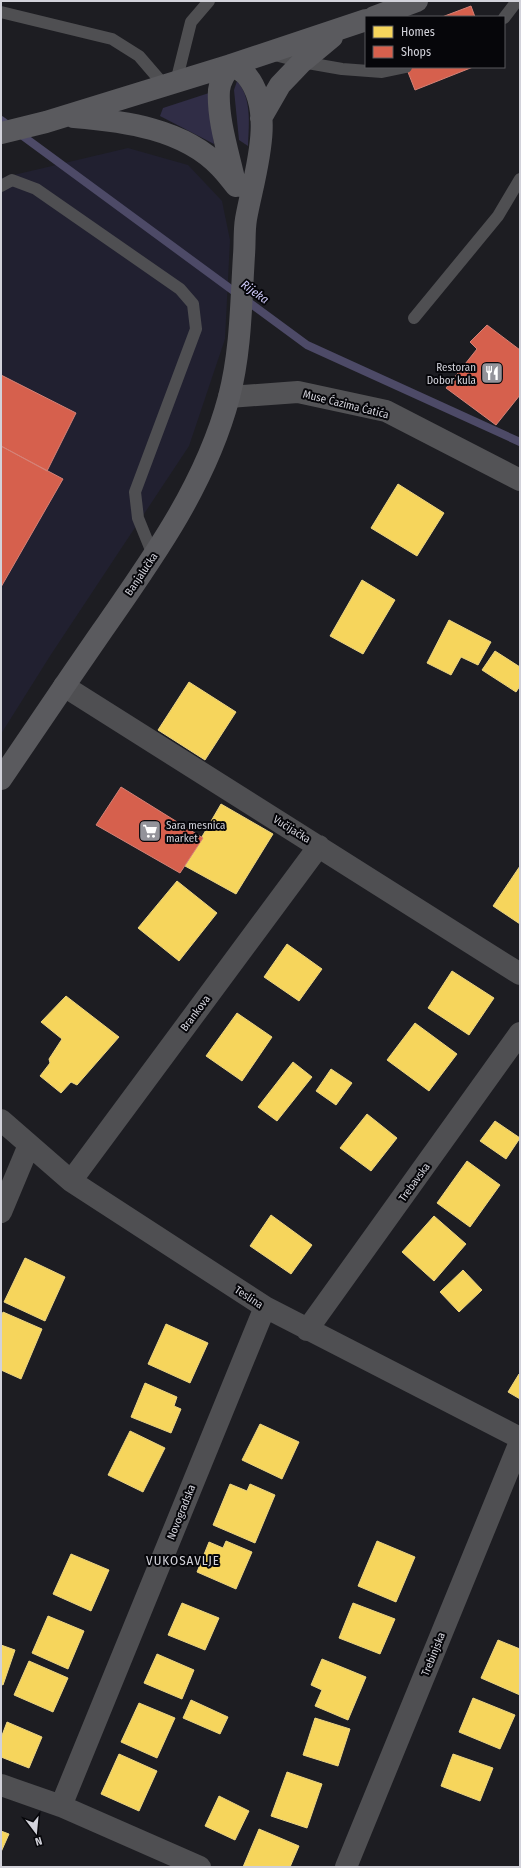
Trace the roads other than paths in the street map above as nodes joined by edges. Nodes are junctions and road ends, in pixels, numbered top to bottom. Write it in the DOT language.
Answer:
graph roads {
  1 [pos="209,1"];
  2 [pos="417,1"];
  3 [pos="517,1"];
  4 [pos="1,12"];
  5 [pos="377,16"];
  6 [pos="505,17"];
  7 [pos="357,23"];
  8 [pos="268,53"];
  9 [pos="302,62"];
  10 [pos="231,65"];
  11 [pos="401,68"];
  12 [pos="170,84"];
  13 [pos="261,118"];
  14 [pos="54,119"];
  15 [pos="1,133"];
  16 [pos="520,179"];
  17 [pos="1,186"];
  18 [pos="236,186"];
  19 [pos="246,225"];
  20 [pos="414,318"];
  21 [pos="229,397"];
  22 [pos="520,480"];
  23 [pos="153,555"];
  24 [pos="64,686"];
  25 [pos="1,779"];
  26 [pos="319,846"];
  27 [pos="520,974"];
  28 [pos="520,1033"];
  29 [pos="1,1120"];
  30 [pos="29,1145"];
  31 [pos="71,1181"];
  32 [pos="1,1212"];
  33 [pos="264,1307"];
  34 [pos="307,1330"];
  35 [pos="520,1438"];
  36 [pos="520,1442"];
  37 [pos="1,1785"];
  38 [pos="61,1806"];
  39 [pos="200,1867"];
  40 [pos="346,1867"];
  1 -- 12 [label="lane"];
  2 -- 5 [label="main road"];
  3 -- 6 [label="lane"];
  4 -- 12 [label="lane"];
  7 -- 8 [label="main road"];
  7 -- 9 [label="main road"];
  8 -- 9 [label="lane"];
  8 -- 10 [label="main road"];
  9 -- 11 [label="lane"];
  9 -- 13 [label="main road"];
  10 -- 12 [label="main road"];
  10 -- 13 [label="main road"];
  10 -- 18 [label="main road"];
  12 -- 14 [label="main road"];
  13 -- 19 [label="main road"];
  14 -- 15 [label="main road"];
  14 -- 18 [label="main road"];
  16 -- 20 [label="lane"];
  17 -- 23 [label="lane"];
  18 -- 19 [label="main road"];
  19 -- 21 [label="main road, Banjalučka"];
  21 -- 22 [label="street, Muse Ćazima Ćatića"];
  21 -- 23 [label="main road, Banjalučka"];
  23 -- 24 [label="main road, Banjalučka"];
  24 -- 25 [label="main road, Banjalučka"];
  24 -- 26 [label="street, Vučijačka"];
  26 -- 27 [label="street, Vučijačka"];
  26 -- 31 [label="street, Brankova"];
  28 -- 34 [label="street, Trebavska"];
  29 -- 30 [label="street, Teslina"];
  30 -- 31 [label="street, Teslina"];
  30 -- 32 [label="street"];
  31 -- 33 [label="street, Teslina"];
  33 -- 34 [label="street, Teslina"];
  33 -- 38 [label="street, Novogradska"];
  34 -- 35 [label="street, Teslina"];
  36 -- 40 [label="street, Trebinjska"];
  37 -- 38 [label="street"];
  38 -- 39 [label="street"];
}
